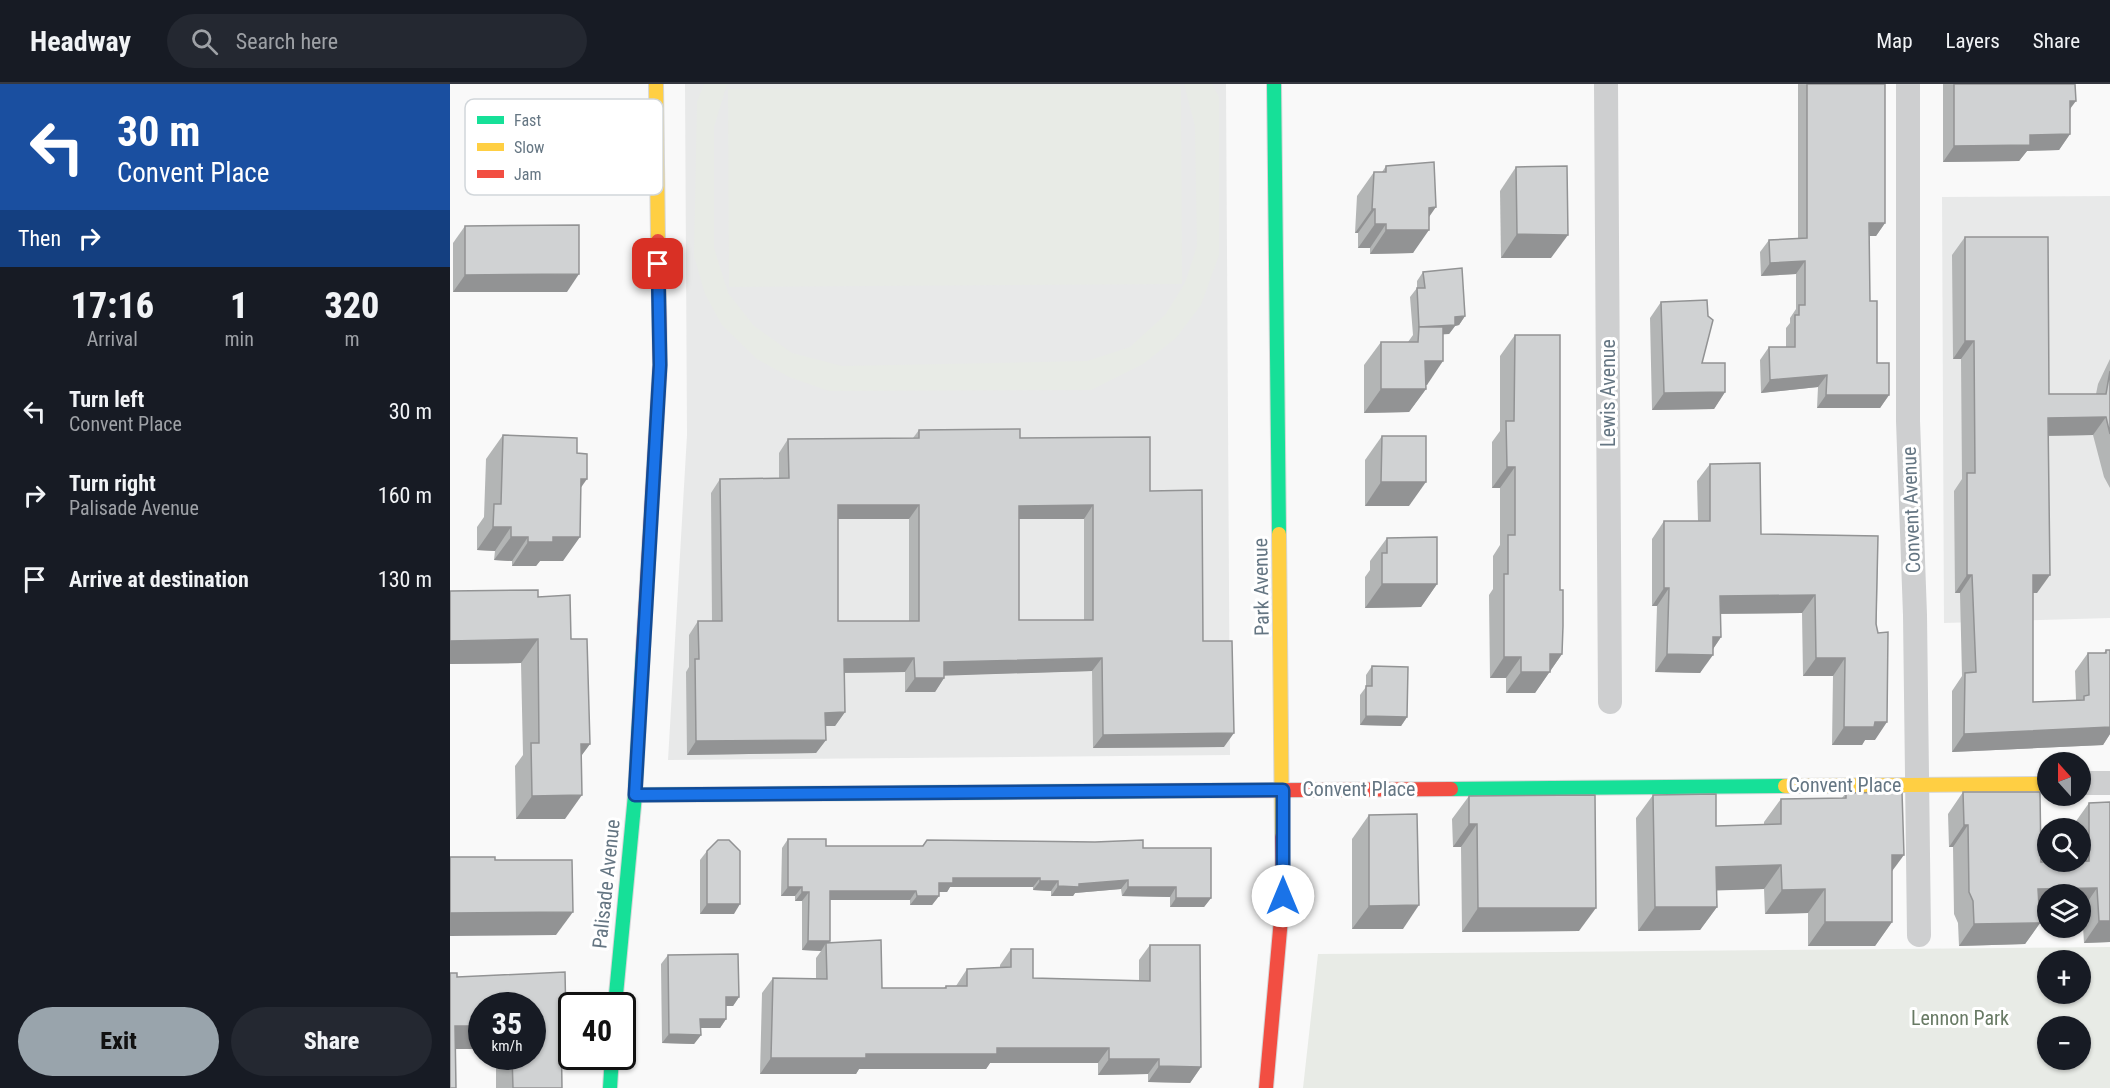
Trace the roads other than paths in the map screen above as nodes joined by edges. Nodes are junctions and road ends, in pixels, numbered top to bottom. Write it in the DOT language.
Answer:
graph roads {
  1 [pos="656,84"];
  2 [pos="1274,84"];
  3 [pos="1606,84"];
  4 [pos="1908,84"];
  5 [pos="656,99"];
  6 [pos="658,195"];
  7 [pos="1610,702"];
  8 [pos="2091,783"];
  9 [pos="2110,783"];
  10 [pos="2037,784"];
  11 [pos="1916,785"];
  12 [pos="1283,790"];
  13 [pos="635,795"];
  14 [pos="1919,935"];
  15 [pos="616,992"];
  16 [pos="611,1070"];
  17 [pos="610,1088"];
  18 [pos="1266,1088"];
  1 -- 5 [label="street, Palisade Avenue"];
  2 -- 12 [label="street, Park Avenue"];
  3 -- 7 [label="street, Lewis Avenue"];
  4 -- 11 [label="street, Convent Avenue"];
  6 -- 13 [label="street, Palisade Avenue"];
  8 -- 9 [label="street"];
  10 -- 11 [label="street, Convent Place"];
  11 -- 12 [label="street, Convent Place"];
  11 -- 14 [label="street, Convent Avenue"];
  12 -- 13 [label="street, Convent Place"];
  12 -- 18 [label="street, Park Avenue"];
  13 -- 15 [label="street, Palisade Avenue"];
  16 -- 17 [label="street"];
}
